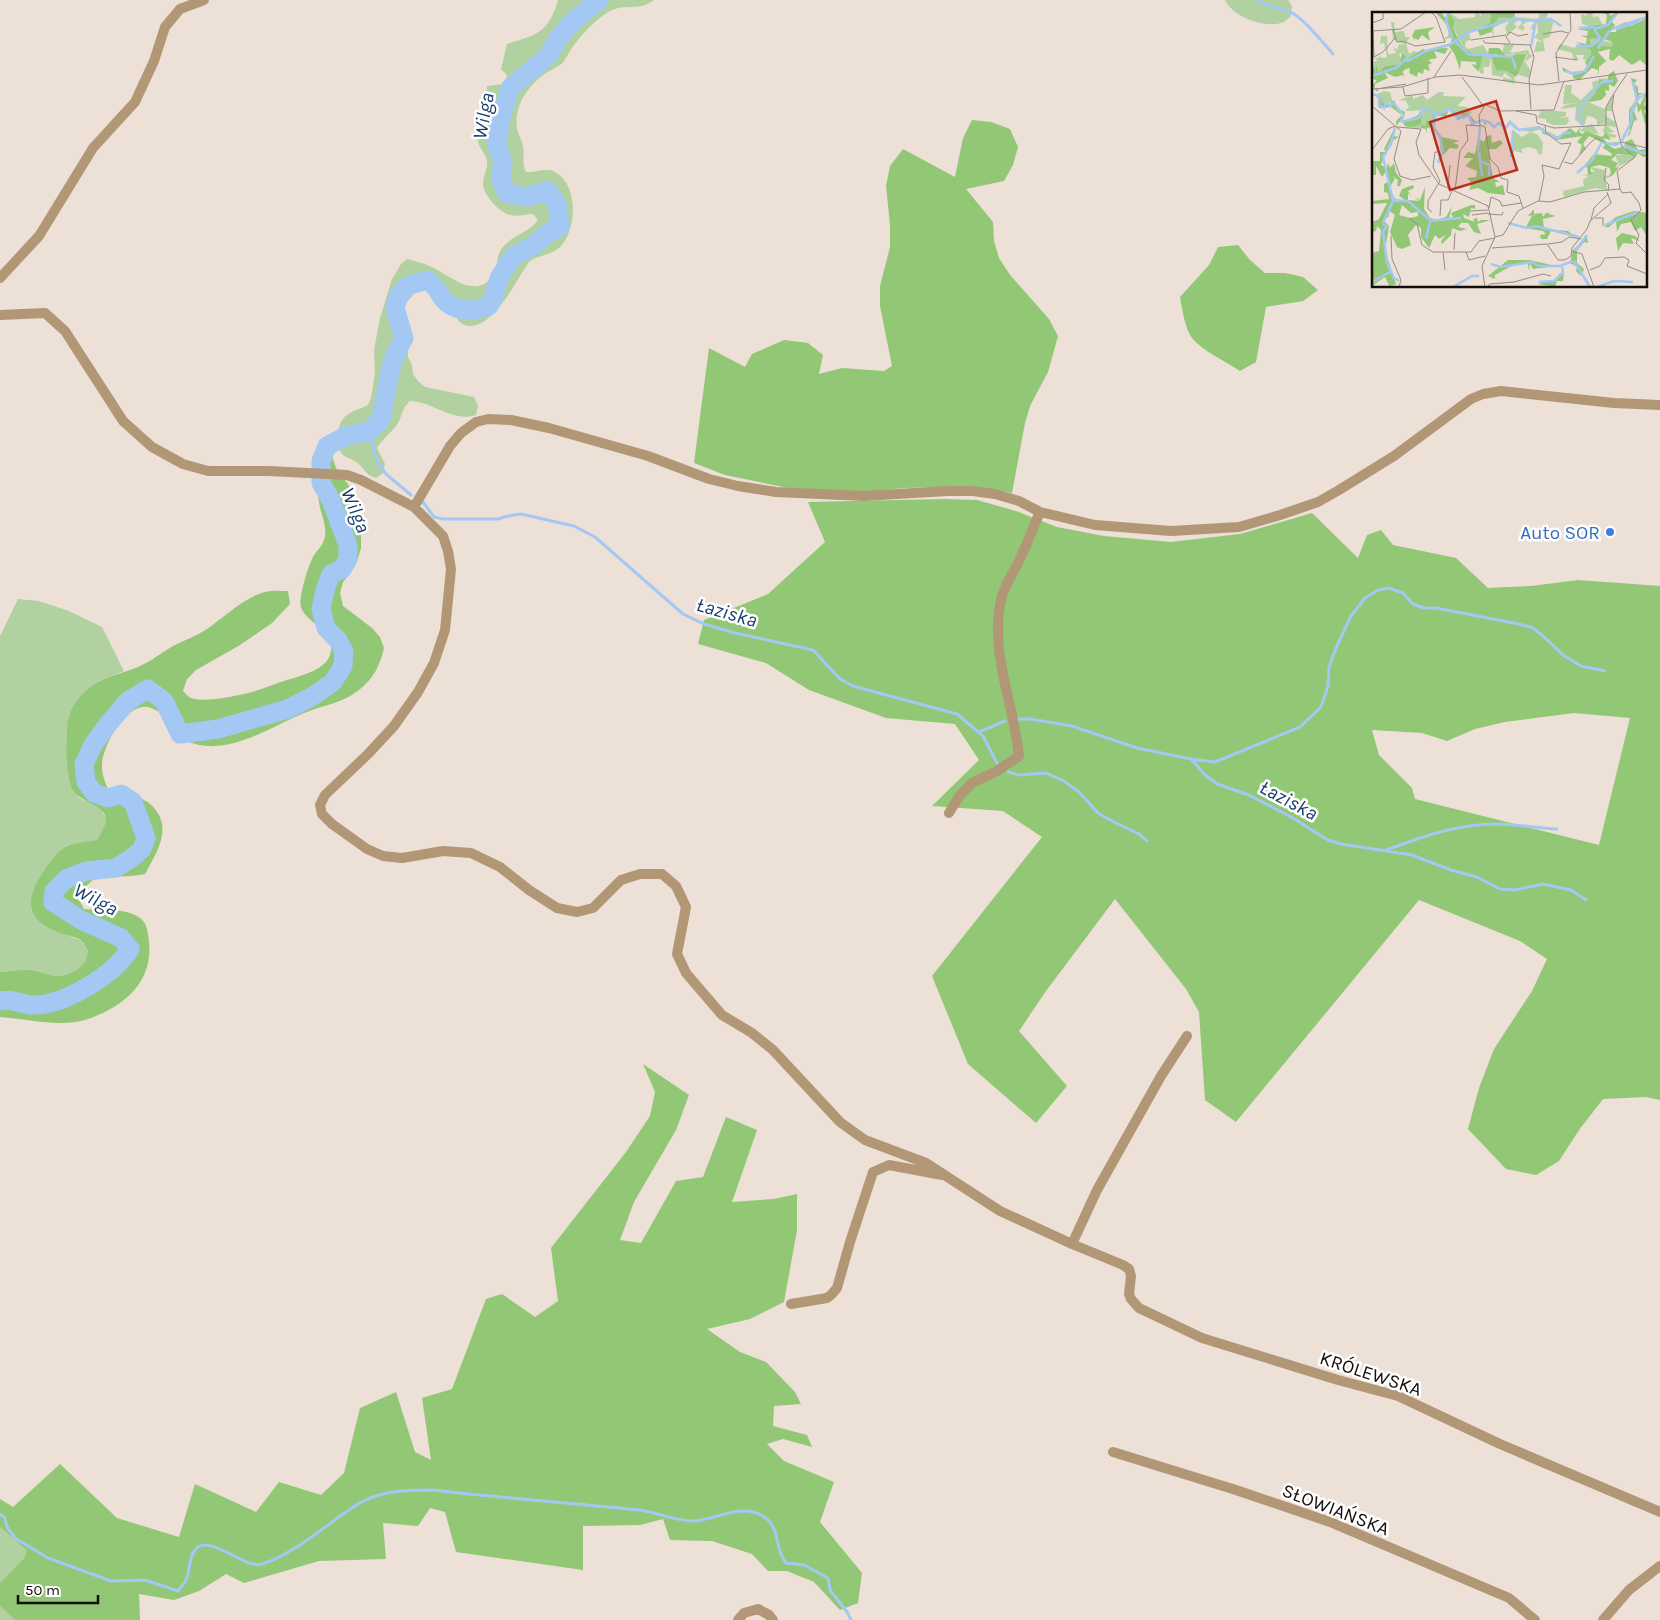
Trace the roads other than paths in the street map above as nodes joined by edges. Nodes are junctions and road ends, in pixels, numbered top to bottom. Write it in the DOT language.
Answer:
graph roads {
  1 [pos="204,0"];
  2 [pos="0,278"];
  3 [pos="0,315"];
  4 [pos="1660,405"];
  5 [pos="414,506"];
  6 [pos="1040,512"];
  7 [pos="949,813"];
  8 [pos="1187,1036"];
  9 [pos="946,1175"];
  10 [pos="1072,1244"];
  11 [pos="791,1304"];
  12 [pos="1113,1452"];
  13 [pos="1660,1512"];
  14 [pos="1660,1566"];
  15 [pos="738,1620"];
  16 [pos="772,1620"];
  17 [pos="1536,1620"];
  18 [pos="1603,1620"];
  1 -- 2 [label="street"];
  3 -- 5 [label="street"];
  4 -- 6 [label="street"];
  5 -- 6 [label="street"];
  5 -- 9 [label="street"];
  6 -- 7 [label="street"];
  8 -- 10 [label="street"];
  9 -- 10 [label="street"];
  9 -- 11 [label="street"];
  10 -- 13 [label="street, KRÓLEWSKA"];
  12 -- 17 [label="street, SŁOWIAŃSKA"];
  14 -- 18 [label="street"];
  15 -- 16 [label="street"];
}
